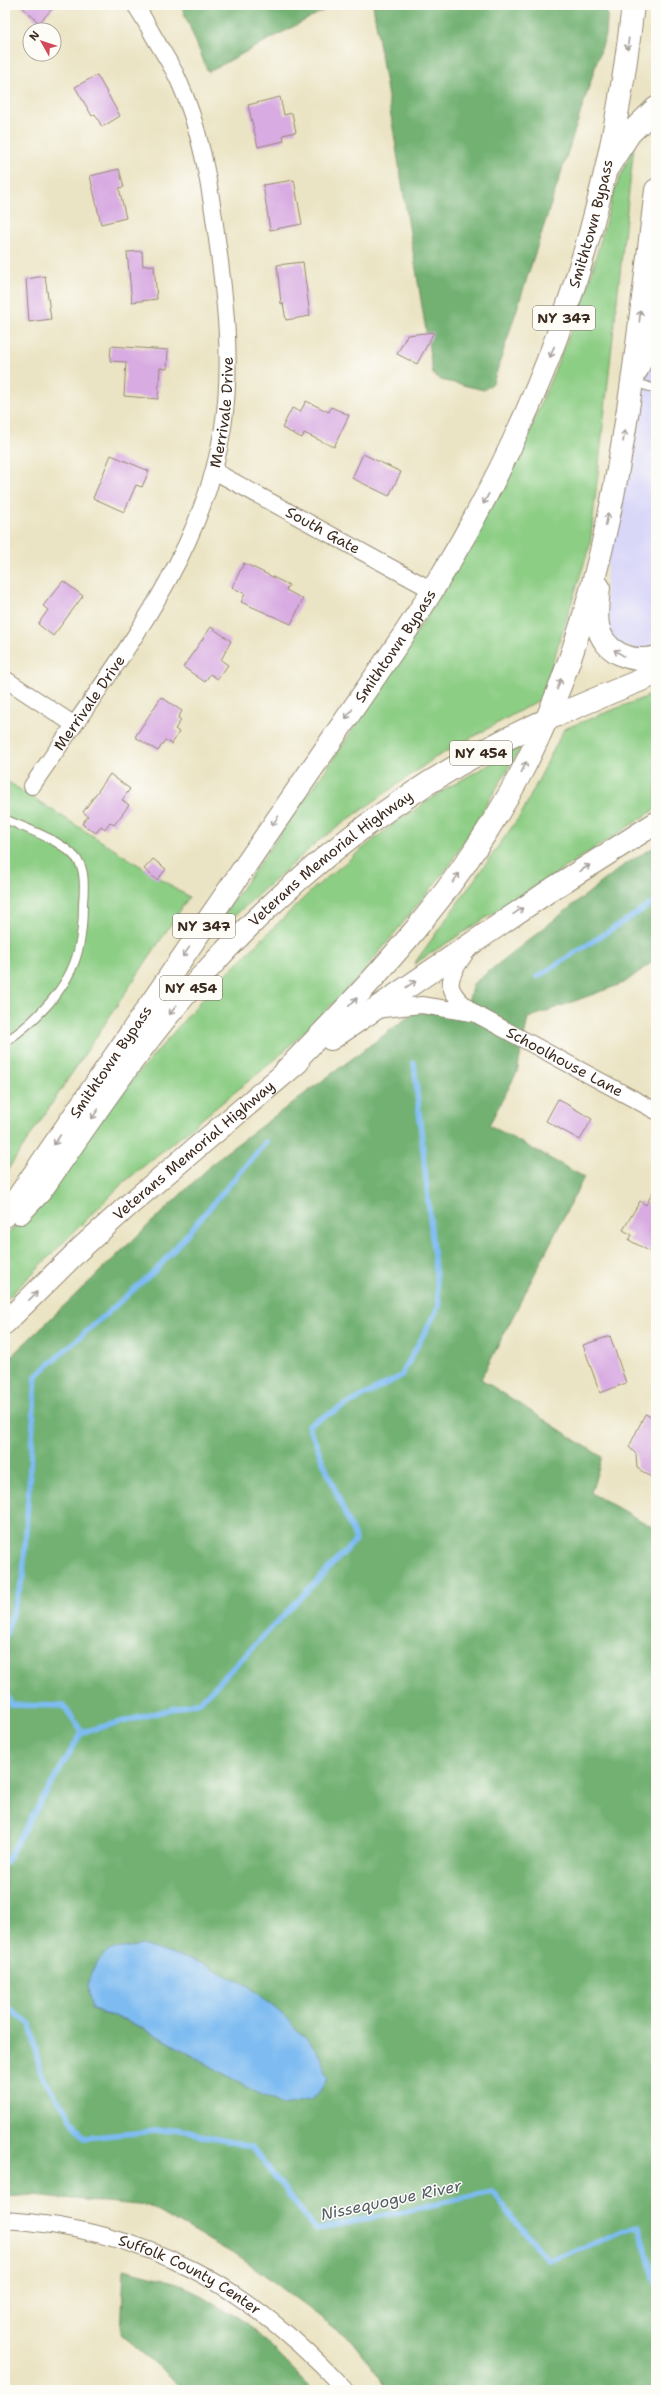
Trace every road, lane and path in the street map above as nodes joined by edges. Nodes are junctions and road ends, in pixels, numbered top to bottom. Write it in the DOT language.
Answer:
graph roads {
  1 [pos="135,5"];
  2 [pos="633,5"];
  3 [pos="656,108"];
  4 [pos="608,167"];
  5 [pos="656,190"];
  6 [pos="655,330"];
  7 [pos="632,382"];
  8 [pos="656,389"];
  9 [pos="214,471"];
  10 [pos="602,544"];
  11 [pos="432,590"];
  12 [pos="656,657"];
  13 [pos="656,674"];
  14 [pos="5,679"];
  15 [pos="545,720"];
  16 [pos="73,724"];
  17 [pos="32,786"];
  18 [pos="5,819"];
  19 [pos="656,823"];
  20 [pos="476,940"];
  21 [pos="372,1010"];
  22 [pos="474,1013"];
  23 [pos="5,1042"];
  24 [pos="286,1070"];
  25 [pos="656,1111"];
  26 [pos="5,1216"];
  27 [pos="5,1229"];
  28 [pos="5,1323"];
  29 [pos="5,2220"];
  30 [pos="345,2390"];
  1 -- 9 [label="street, Merrivale Drive"];
  2 -- 4 [label="main road, Smithtown Bypass / NY 347, one-way"];
  3 -- 4 [label="main road"];
  4 -- 11 [label="main road, Smithtown Bypass / NY 347, one-way"];
  7 -- 5 [label="main road, one-way"];
  6 -- 7 [label="main road"];
  7 -- 8 [label="lane"];
  10 -- 7 [label="main road, one-way"];
  9 -- 11 [label="street, South Gate"];
  9 -- 16 [label="street, Merrivale Drive"];
  12 -- 10 [label="main road, one-way"];
  15 -- 10 [label="main road, one-way"];
  11 -- 26 [label="main road, Smithtown Bypass / NY 347, one-way"];
  13 -- 15 [label="main road, Veterans Memorial Highway / NY 454"];
  14 -- 16 [label="street"];
  24 -- 15 [label="main road, one-way"];
  15 -- 27 [label="main road, Veterans Memorial Highway / NY 454, one-way"];
  16 -- 17 [label="street, Merrivale Drive"];
  18 -- 23 [label="lane"];
  20 -- 19 [label="main road, Veterans Memorial Highway, one-way"];
  21 -- 20 [label="main road, Veterans Memorial Highway, one-way"];
  20 -- 22 [label="street, Schoolhouse Lane"];
  21 -- 22 [label="street, Schoolhouse Lane"];
  21 -- 24 [label="main road, Veterans Memorial Highway"];
  22 -- 25 [label="street, Schoolhouse Lane"];
  28 -- 24 [label="main road, Veterans Memorial Highway, one-way"];
  29 -- 30 [label="street, Suffolk County Center"];
}
